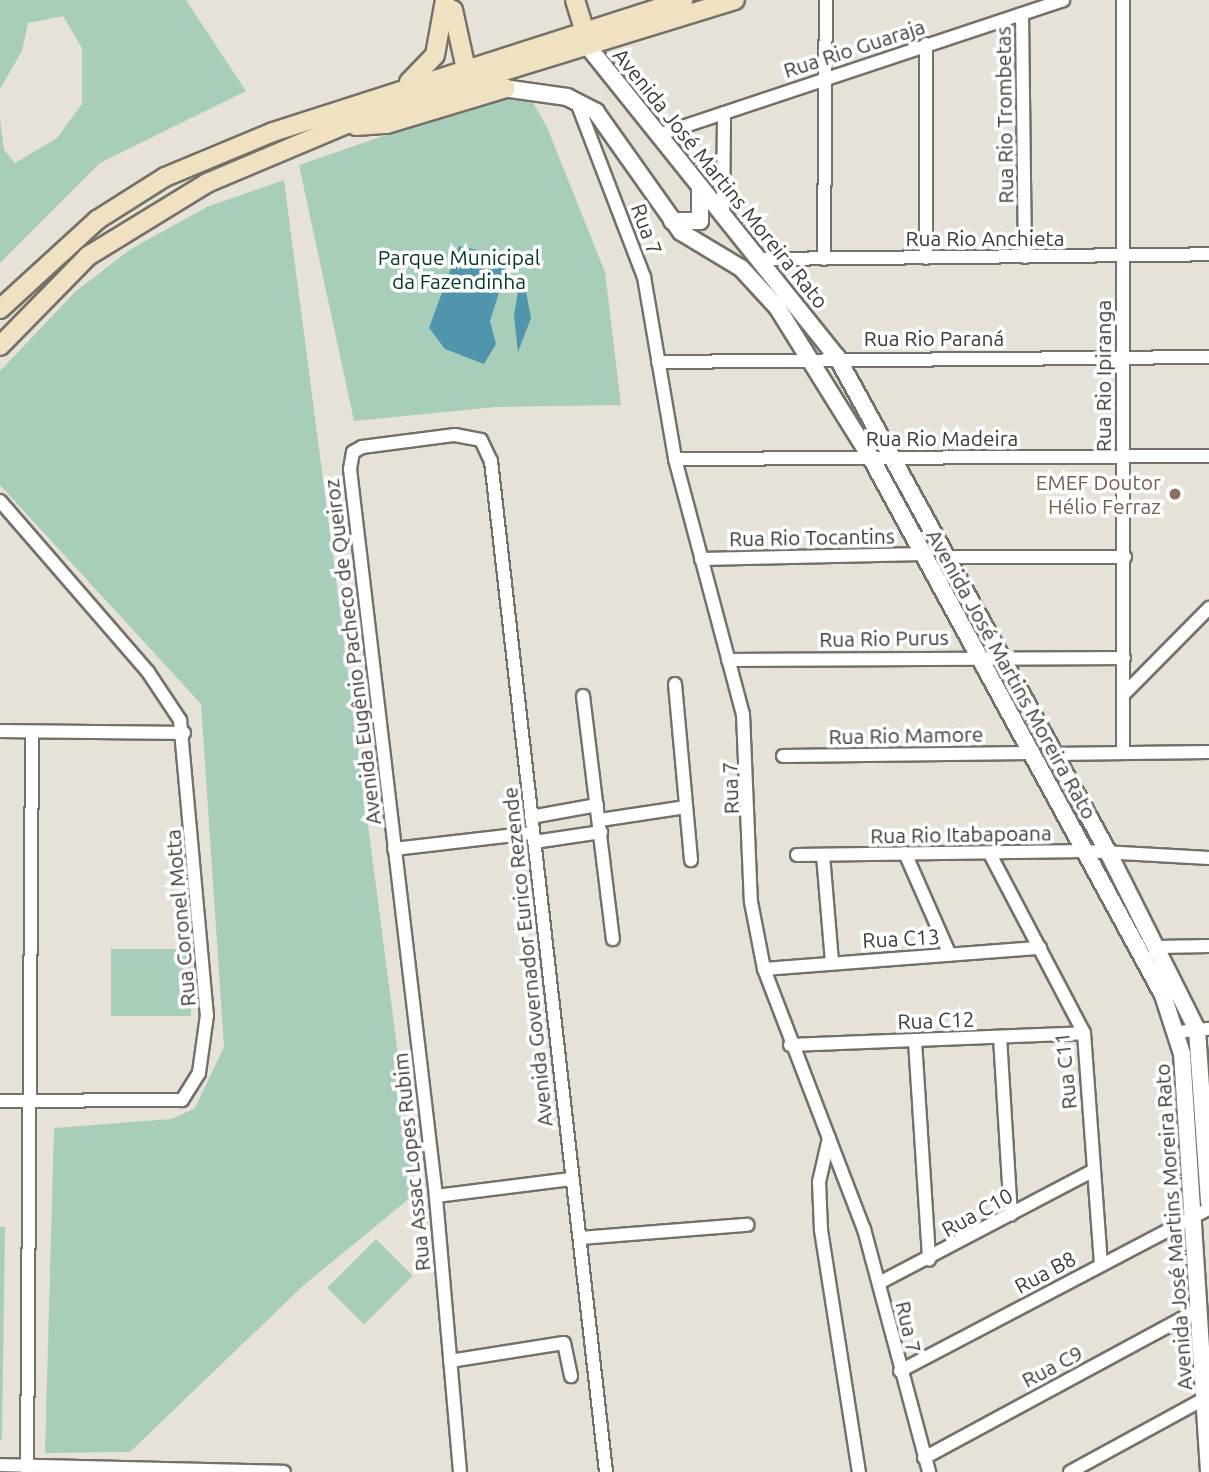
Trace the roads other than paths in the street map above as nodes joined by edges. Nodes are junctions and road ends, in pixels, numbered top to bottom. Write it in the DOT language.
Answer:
graph roads {
  1 [pos="445,0"];
  2 [pos="452,0"];
  3 [pos="575,0"];
  4 [pos="683,0"];
  5 [pos="736,0"];
  6 [pos="826,0"];
  7 [pos="1063,0"];
  8 [pos="1123,0"];
  9 [pos="1022,14"];
  10 [pos="583,32"];
  11 [pos="926,44"];
  12 [pos="590,49"];
  13 [pos="468,76"];
  14 [pos="825,76"];
  15 [pos="506,88"];
  16 [pos="398,90"];
  17 [pos="576,100"];
  18 [pos="724,113"];
  19 [pos="342,127"];
  20 [pos="658,135"];
  21 [pos="699,186"];
  22 [pos="723,213"];
  23 [pos="672,220"];
  24 [pos="1209,254"];
  25 [pos="1025,257"];
  26 [pos="1122,257"];
  27 [pos="926,258"];
  28 [pos="761,259"];
  29 [pos="824,259"];
  30 [pos="0,309"];
  31 [pos="0,346"];
  32 [pos="837,357"];
  33 [pos="1209,357"];
  34 [pos="814,358"];
  35 [pos="1122,358"];
  36 [pos="658,362"];
  37 [pos="481,440"];
  38 [pos="1122,456"];
  39 [pos="1209,456"];
  40 [pos="872,458"];
  41 [pos="891,458"];
  42 [pos="675,460"];
  43 [pos="0,501"];
  44 [pos="923,554"];
  45 [pos="945,556"];
  46 [pos="1125,557"];
  47 [pos="701,559"];
  48 [pos="1209,608"];
  49 [pos="1000,656"];
  50 [pos="979,657"];
  51 [pos="1124,658"];
  52 [pos="728,660"];
  53 [pos="675,684"];
  54 [pos="1125,693"];
  55 [pos="583,696"];
  56 [pos="0,731"];
  57 [pos="32,733"];
  58 [pos="184,733"];
  59 [pos="1123,752"];
  60 [pos="1209,752"];
  61 [pos="1030,753"];
  62 [pos="1052,754"];
  63 [pos="783,756"];
  64 [pos="597,805"];
  65 [pos="686,807"];
  66 [pos="531,817"];
  67 [pos="601,826"];
  68 [pos="533,837"];
  69 [pos="394,849"];
  70 [pos="1085,851"];
  71 [pos="1108,852"];
  72 [pos="905,853"];
  73 [pos="990,854"];
  74 [pos="797,855"];
  75 [pos="824,855"];
  76 [pos="1209,858"];
  77 [pos="691,860"];
  78 [pos="613,939"];
  79 [pos="1209,946"];
  80 [pos="1158,947"];
  81 [pos="1040,948"];
  82 [pos="950,955"];
  83 [pos="832,962"];
  84 [pos="764,969"];
  85 [pos="1203,1030"];
  86 [pos="1178,1032"];
  87 [pos="1084,1033"];
  88 [pos="1000,1037"];
  89 [pos="915,1041"];
  90 [pos="790,1045"];
  91 [pos="0,1101"];
  92 [pos="31,1101"];
  93 [pos="828,1138"];
  94 [pos="1092,1171"];
  95 [pos="571,1179"];
  96 [pos="436,1196"];
  97 [pos="1209,1202"];
  98 [pos="1209,1209"];
  99 [pos="1011,1215"];
  100 [pos="1191,1217"];
  101 [pos="747,1225"];
  102 [pos="580,1238"];
  103 [pos="929,1260"];
  104 [pos="1101,1264"];
  105 [pos="879,1283"];
  106 [pos="1199,1309"];
  107 [pos="450,1361"];
  108 [pos="900,1371"];
  109 [pos="571,1376"];
  110 [pos="1206,1398"];
  111 [pos="924,1458"];
  112 [pos="0,1465"];
  113 [pos="27,1469"];
  114 [pos="169,1470"];
  115 [pos="284,1472"];
  116 [pos="460,1472"];
  117 [pos="606,1472"];
  118 [pos="859,1472"];
  119 [pos="929,1472"];
  120 [pos="1070,1472"];
  121 [pos="1209,1472"];
  1 -- 16 [label="main road"];
  2 -- 13 [label="main road"];
  3 -- 10 [label="main road"];
  4 -- 10 [label="main road"];
  5 -- 12 [label="main road"];
  6 -- 14 [label="street"];
  7 -- 9 [label="street, Rua Rio Guaraja"];
  8 -- 26 [label="street, Rua Rio Ipiranga"];
  9 -- 11 [label="street, Rua Rio Guaraja"];
  9 -- 25 [label="street, Rua Rio Trombetas"];
  10 -- 12 [label="main road"];
  10 -- 13 [label="main road"];
  11 -- 14 [label="street, Rua Rio Guaraja"];
  11 -- 27 [label="street"];
  12 -- 13 [label="main road"];
  12 -- 20 [label="street, Avenida José Martins Moreira Rato"];
  13 -- 15 [label="street, Avenida José Martins Moreira Rato"];
  13 -- 16 [label="main road"];
  13 -- 19 [label="main road"];
  14 -- 18 [label="street, Rua Rio Guaraja"];
  14 -- 29 [label="street"];
  15 -- 17 [label="street, Avenida José Martins Moreira Rato"];
  15 -- 19 [label="main road"];
  16 -- 30 [label="main road"];
  17 -- 23 [label="street, Avenida José Martins Moreira Rato"];
  17 -- 36 [label="street, Rua 7"];
  18 -- 20 [label="street, Rua Rio Guaraja"];
  18 -- 22 [label="street"];
  19 -- 31 [label="main road"];
  20 -- 21 [label="street, Avenida José Martins Moreira Rato"];
  21 -- 22 [label="street, Avenida José Martins Moreira Rato"];
  21 -- 23 [label="street"];
  22 -- 28 [label="street, Avenida José Martins Moreira Rato"];
  23 -- 34 [label="street, Avenida José Martins Moreira Rato"];
  24 -- 26 [label="street, Rua Rio Anchieta"];
  25 -- 26 [label="street, Rua Rio Anchieta"];
  25 -- 27 [label="street, Rua Rio Anchieta"];
  26 -- 35 [label="street, Rua Rio Ipiranga"];
  27 -- 29 [label="street, Rua Rio Anchieta"];
  28 -- 29 [label="street, Rua Rio Anchieta"];
  28 -- 32 [label="street, Avenida José Martins Moreira Rato"];
  32 -- 34 [label="street, Rua Rio Paraná"];
  32 -- 35 [label="street, Rua Rio Paraná"];
  32 -- 41 [label="street, Avenida José Martins Moreira Rato"];
  33 -- 35 [label="street, Rua Rio Paraná"];
  34 -- 36 [label="street, Rua Rio Paraná"];
  34 -- 40 [label="street, Avenida José Martins Moreira Rato"];
  35 -- 38 [label="street, Rua Rio Ipiranga"];
  36 -- 42 [label="street, Rua 7"];
  37 -- 66 [label="street, Avenida Governador Eurico Rezende"];
  37 -- 69 [label="street, Avenida Eugênio Pacheco de Queiroz"];
  38 -- 39 [label="street, Rua Rio Madeira"];
  38 -- 41 [label="street, Rua Rio Madeira"];
  38 -- 46 [label="street, Rua Rio Ipiranga"];
  40 -- 41 [label="street, Rua Rio Madeira"];
  40 -- 42 [label="street, Rua Rio Madeira"];
  40 -- 44 [label="street, Avenida José Martins Moreira Rato"];
  41 -- 45 [label="street, Avenida José Martins Moreira Rato"];
  42 -- 47 [label="street, Rua 7"];
  43 -- 58 [label="street"];
  44 -- 47 [label="street, Rua Rio Tocantins"];
  44 -- 50 [label="street, Avenida José Martins Moreira Rato"];
  45 -- 46 [label="street"];
  45 -- 49 [label="street, Avenida José Martins Moreira Rato"];
  46 -- 51 [label="street, Rua Rio Ipiranga"];
  47 -- 52 [label="street, Rua 7"];
  48 -- 54 [label="street"];
  49 -- 50 [label="street, Rua Rio Purus"];
  49 -- 51 [label="street, Rua Rio Purus"];
  49 -- 62 [label="street, Avenida José Martins Moreira Rato"];
  50 -- 52 [label="street, Rua Rio Purus"];
  50 -- 61 [label="street, Avenida José Martins Moreira Rato"];
  51 -- 54 [label="street, Rua Rio Ipiranga"];
  52 -- 84 [label="street, Rua 7"];
  53 -- 65 [label="street"];
  54 -- 59 [label="street, Rua Rio Ipiranga"];
  55 -- 64 [label="street"];
  56 -- 57 [label="street"];
  57 -- 58 [label="street"];
  57 -- 92 [label="street"];
  58 -- 92 [label="street, Rua Coronel Motta"];
  59 -- 60 [label="street"];
  59 -- 62 [label="street"];
  61 -- 63 [label="street, Rua Rio Mamore"];
  61 -- 70 [label="street, Avenida José Martins Moreira Rato"];
  62 -- 71 [label="street, Avenida José Martins Moreira Rato"];
  64 -- 66 [label="street"];
  64 -- 67 [label="street"];
  65 -- 67 [label="street"];
  65 -- 77 [label="street"];
  66 -- 68 [label="street, Avenida Governador Eurico Rezende"];
  67 -- 68 [label="street"];
  67 -- 78 [label="street"];
  68 -- 69 [label="street"];
  68 -- 95 [label="street, Avenida Governador Eurico Rezende"];
  69 -- 96 [label="street, Rua Assac Lopes Rubim"];
  70 -- 71 [label="street, Rua Rio Itabapoana"];
  70 -- 73 [label="street, Rua Rio Itabapoana"];
  70 -- 86 [label="street, Avenida José Martins Moreira Rato"];
  71 -- 76 [label="street, Rua Rio Itabapoana"];
  71 -- 80 [label="street, Avenida José Martins Moreira Rato"];
  72 -- 73 [label="street, Rua Rio Itabapoana"];
  72 -- 75 [label="street, Rua Rio Itabapoana"];
  72 -- 82 [label="street"];
  73 -- 81 [label="street, Rua C11"];
  74 -- 75 [label="street, Rua Rio Itabapoana"];
  75 -- 83 [label="street"];
  79 -- 80 [label="street"];
  80 -- 85 [label="street, Avenida José Martins Moreira Rato"];
  81 -- 82 [label="street, Rua C13"];
  81 -- 87 [label="street, Rua C11"];
  82 -- 83 [label="street, Rua C13"];
  83 -- 84 [label="street, Rua C13"];
  84 -- 90 [label="street, Rua 7"];
  85 -- 86 [label="street"];
  85 -- 97 [label="street, Avenida José Martins Moreira Rato"];
  86 -- 100 [label="street, Avenida José Martins Moreira Rato"];
  87 -- 88 [label="street, Rua C12"];
  87 -- 94 [label="street, Rua C11"];
  88 -- 89 [label="street, Rua C12"];
  88 -- 99 [label="street"];
  89 -- 90 [label="street, Rua C12"];
  89 -- 103 [label="street"];
  90 -- 93 [label="street, Rua 7"];
  91 -- 92 [label="street"];
  92 -- 113 [label="street"];
  93 -- 105 [label="street, Rua 7"];
  93 -- 118 [label="street"];
  94 -- 99 [label="street, Rua C10"];
  94 -- 104 [label="street, Rua C11"];
  95 -- 96 [label="street"];
  95 -- 102 [label="street, Avenida Governador Eurico Rezende"];
  96 -- 107 [label="street, Rua Assac Lopes Rubim"];
  98 -- 100 [label="street, Rua B8"];
  99 -- 103 [label="street, Rua C10"];
  100 -- 104 [label="street, Rua B8"];
  100 -- 106 [label="street, Avenida José Martins Moreira Rato"];
  101 -- 102 [label="street"];
  102 -- 117 [label="street, Avenida Governador Eurico Rezende"];
  103 -- 105 [label="street, Rua C10"];
  104 -- 108 [label="street, Rua B8"];
  105 -- 108 [label="street, Rua 7"];
  106 -- 110 [label="street, Avenida José Martins Moreira Rato"];
  106 -- 111 [label="street, Rua C9"];
  107 -- 109 [label="street"];
  107 -- 116 [label="street, Rua Assac Lopes Rubim"];
  108 -- 111 [label="street, Rua 7"];
  110 -- 120 [label="street"];
  110 -- 121 [label="street, Avenida José Martins Moreira Rato"];
  111 -- 119 [label="street, Rua 7"];
  112 -- 113 [label="street"];
  113 -- 114 [label="street"];
  114 -- 115 [label="street"];
}
